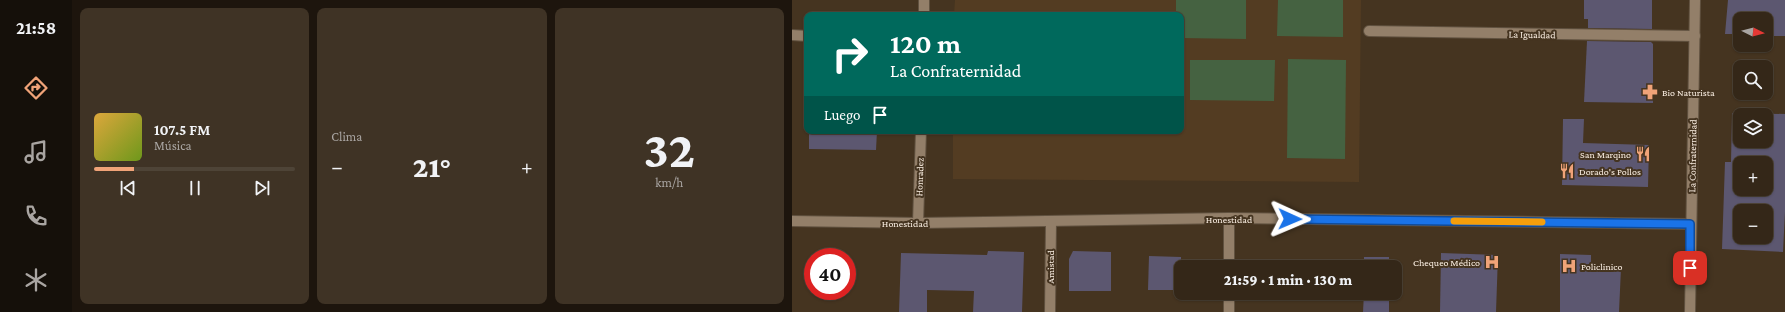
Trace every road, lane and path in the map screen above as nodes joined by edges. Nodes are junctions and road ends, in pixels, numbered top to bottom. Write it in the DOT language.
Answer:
graph roads {
  1 [pos="924,0"];
  2 [pos="1695,0"];
  3 [pos="924,12"];
  4 [pos="1369,31"];
  5 [pos="792,35"];
  6 [pos="804,36"];
  7 [pos="1695,36"];
  8 [pos="920,134"];
  9 [pos="1229,218"];
  10 [pos="792,221"];
  11 [pos="1051,222"];
  12 [pos="918,223"];
  13 [pos="1690,224"];
  14 [pos="1229,260"];
  15 [pos="1229,300"];
  16 [pos="1050,312"];
  17 [pos="1229,312"];
  18 [pos="1690,312"];
  1 -- 3 [label="street"];
  2 -- 7 [label="street, La Confraternidad"];
  4 -- 7 [label="street, La Igualdad"];
  5 -- 6 [label="street"];
  7 -- 13 [label="street, La Confraternidad"];
  8 -- 12 [label="street, Honradez"];
  9 -- 11 [label="street, Honestidad"];
  9 -- 13 [label="street, Honestidad"];
  9 -- 14 [label="street"];
  10 -- 12 [label="street, Honestidad"];
  11 -- 12 [label="street, Honestidad"];
  11 -- 16 [label="street, Amistad"];
  13 -- 18 [label="street, La Confraternidad"];
  15 -- 17 [label="street"];
}
